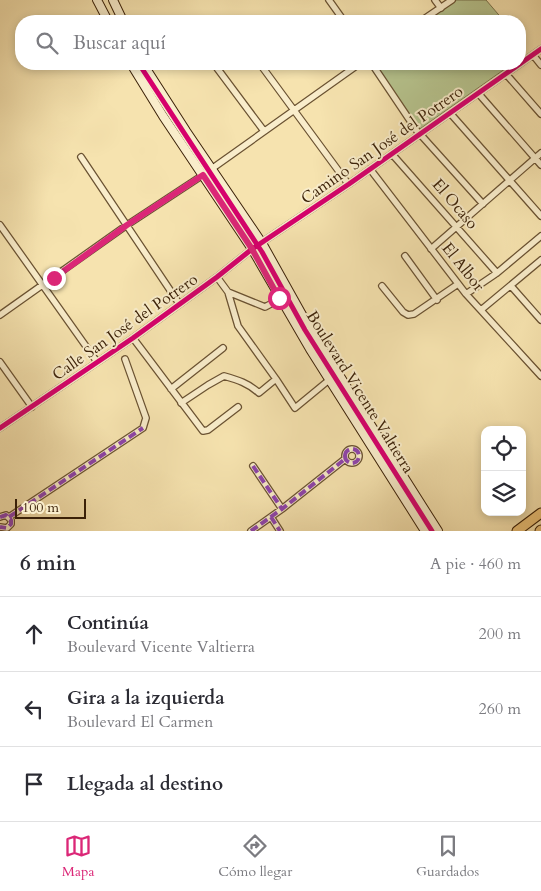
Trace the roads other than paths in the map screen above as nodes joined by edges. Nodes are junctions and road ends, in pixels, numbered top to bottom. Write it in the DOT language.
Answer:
graph roads {
  1 [pos="97,0"];
  2 [pos="113,0"];
  3 [pos="330,0"];
  4 [pos="435,0"];
  5 [pos="452,0"];
  6 [pos="441,8"];
  7 [pos="105,15"];
  8 [pos="119,15"];
  9 [pos="340,15"];
  10 [pos="430,15"];
  11 [pos="541,49"];
  12 [pos="533,56"];
  13 [pos="526,61"];
  14 [pos="541,65"];
  15 [pos="135,70"];
  16 [pos="147,70"];
  17 [pos="218,70"];
  18 [pos="264,70"];
  19 [pos="351,70"];
  20 [pos="376,70"];
  21 [pos="512,70"];
  22 [pos="506,74"];
  23 [pos="478,93"];
  24 [pos="294,110"];
  25 [pos="450,113"];
  26 [pos="541,114"];
  27 [pos="264,131"];
  28 [pos="419,132"];
  29 [pos="541,153"];
  30 [pos="392,154"];
  31 [pos="81,157"];
  32 [pos="535,158"];
  33 [pos="541,165"];
  34 [pos="212,169"];
  35 [pos="370,170"];
  36 [pos="203,175"];
  37 [pos="346,181"];
  38 [pos="509,181"];
  39 [pos="482,204"];
  40 [pos="541,216"];
  41 [pos="0,225"];
  42 [pos="127,225"];
  43 [pos="457,227"];
  44 [pos="541,236"];
  45 [pos="262,243"];
  46 [pos="252,249"];
  47 [pos="431,250"];
  48 [pos="405,256"];
  49 [pos="540,264"];
  50 [pos="497,273"];
  51 [pos="216,278"];
  52 [pos="458,284"];
  53 [pos="43,286"];
  54 [pos="382,286"];
  55 [pos="511,286"];
  56 [pos="228,292"];
  57 [pos="466,294"];
  58 [pos="280,300"];
  59 [pos="437,300"];
  60 [pos="178,302"];
  61 [pos="481,310"];
  62 [pos="0,314"];
  63 [pos="541,320"];
  64 [pos="133,338"];
  65 [pos="223,348"];
  66 [pos="125,359"];
  67 [pos="95,360"];
  68 [pos="0,362"];
  69 [pos="541,376"];
  70 [pos="276,379"];
  71 [pos="329,380"];
  72 [pos="170,388"];
  73 [pos="182,403"];
  74 [pos="32,407"];
  75 [pos="238,407"];
  76 [pos="0,428"];
  77 [pos="345,459"];
  78 [pos="253,466"];
  79 [pos="282,509"];
  80 [pos="541,513"];
  81 [pos="0,517"];
  82 [pos="9,517"];
  83 [pos="271,517"];
  84 [pos="0,527"];
  85 [pos="251,531"];
  86 [pos="280,531"];
  87 [pos="425,531"];
  88 [pos="438,531"];
  89 [pos="517,531"];
  1 -- 7 [label="main road"];
  2 -- 8 [label="main road"];
  3 -- 9 [label="street"];
  4 -- 6 [label="street"];
  5 -- 6 [label="street"];
  6 -- 10 [label="street"];
  11 -- 12 [label="street, Camino San José del Potrero"];
  12 -- 13 [label="street, Camino San José del Potrero"];
  12 -- 14 [label="street"];
  15 -- 36 [label="main road, Boulevard Vicente Valtierra"];
  16 -- 34 [label="main road, Boulevard Vicente Valtierra"];
  17 -- 27 [label="street"];
  18 -- 24 [label="street"];
  19 -- 24 [label="street"];
  20 -- 28 [label="street"];
  21 -- 22 [label="street, Camino San José del Potrero"];
  22 -- 23 [label="street, Camino San José del Potrero"];
  22 -- 26 [label="street"];
  23 -- 25 [label="street, Camino San José del Potrero"];
  23 -- 32 [label="street"];
  24 -- 27 [label="street"];
  24 -- 37 [label="street"];
  25 -- 28 [label="street, Camino San José del Potrero"];
  25 -- 38 [label="street"];
  27 -- 34 [label="street"];
  28 -- 30 [label="street, Camino San José del Potrero"];
  28 -- 39 [label="street"];
  29 -- 32 [label="street"];
  30 -- 35 [label="street, Camino San José del Potrero"];
  30 -- 43 [label="street, El Ocaso"];
  31 -- 42 [label="street"];
  32 -- 33 [label="street"];
  32 -- 38 [label="street"];
  34 -- 36 [label="street"];
  34 -- 45 [label="main road, Boulevard Vicente Valtierra"];
  35 -- 45 [label="street, Camino San José del Potrero"];
  35 -- 47 [label="street, El Albor"];
  36 -- 42 [label="street"];
  36 -- 46 [label="main road, Boulevard Vicente Valtierra"];
  38 -- 39 [label="street"];
  38 -- 40 [label="street"];
  39 -- 43 [label="street"];
  41 -- 53 [label="street"];
  42 -- 53 [label="street"];
  42 -- 60 [label="street"];
  43 -- 47 [label="street"];
  43 -- 50 [label="street, El Ocaso"];
  44 -- 50 [label="street"];
  45 -- 46 [label="street, Calle San José del Potrero"];
  45 -- 88 [label="main road, Boulevard Vicente Valtierra"];
  46 -- 51 [label="street, Calle San José del Potrero"];
  46 -- 58 [label="main road, Boulevard Vicente Valtierra"];
  47 -- 52 [label="street, El Albor"];
  48 -- 59 [label="street"];
  49 -- 55 [label="street"];
  50 -- 57 [label="street"];
  51 -- 56 [label="street"];
  51 -- 64 [label="street, Calle San José del Potrero"];
  52 -- 57 [label="street, El Albor"];
  52 -- 59 [label="street"];
  53 -- 62 [label="street"];
  53 -- 67 [label="street"];
  54 -- 59 [label="street"];
  55 -- 61 [label="street"];
  55 -- 63 [label="street"];
  56 -- 58 [label="street"];
  56 -- 70 [label="street"];
  57 -- 61 [label="street, El Albor"];
  58 -- 71 [label="main road, Boulevard Vicente Valtierra"];
  61 -- 69 [label="street, El Albor"];
  64 -- 72 [label="street"];
  64 -- 74 [label="street, Calle San José del Potrero"];
  65 -- 72 [label="street"];
  66 -- 82 [label="street"];
  68 -- 74 [label="street"];
  70 -- 71 [label="street"];
  70 -- 73 [label="street"];
  71 -- 87 [label="main road, Boulevard Vicente Valtierra"];
  72 -- 73 [label="street"];
  73 -- 75 [label="street"];
  74 -- 76 [label="street, Calle San José del Potrero"];
  77 -- 79 [label="street"];
  78 -- 79 [label="street"];
  79 -- 83 [label="street"];
  80 -- 89 [label="main road"];
  81 -- 82 [label="street"];
  82 -- 84 [label="street"];
  83 -- 85 [label="street"];
  83 -- 86 [label="street"];
}
